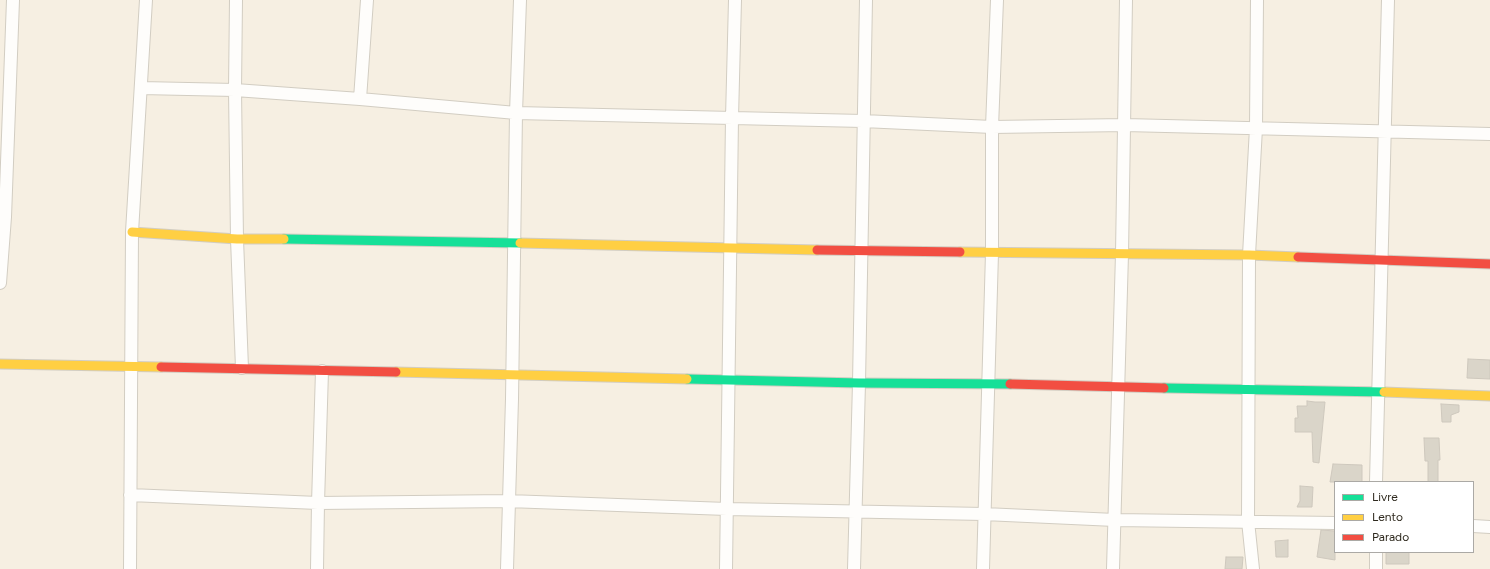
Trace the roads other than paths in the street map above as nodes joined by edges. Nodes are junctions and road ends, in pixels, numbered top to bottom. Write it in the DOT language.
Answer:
graph roads {
  1 [pos="13,0"];
  2 [pos="146,0"];
  3 [pos="236,0"];
  4 [pos="367,0"];
  5 [pos="520,0"];
  6 [pos="735,0"];
  7 [pos="866,0"];
  8 [pos="997,0"];
  9 [pos="1126,0"];
  10 [pos="1258,0"];
  11 [pos="1388,0"];
  12 [pos="141,88"];
  13 [pos="235,90"];
  14 [pos="360,99"];
  15 [pos="516,113"];
  16 [pos="732,118"];
  17 [pos="863,121"];
  18 [pos="1125,125"];
  19 [pos="992,127"];
  20 [pos="1256,128"];
  21 [pos="1385,131"];
  22 [pos="1490,134"];
  23 [pos="132,232"];
  24 [pos="237,239"];
  25 [pos="515,243"];
  26 [pos="730,248"];
  27 [pos="860,251"];
  28 [pos="992,253"];
  29 [pos="1122,254"];
  30 [pos="1249,255"];
  31 [pos="1382,260"];
  32 [pos="1490,264"];
  33 [pos="0,283"];
  34 [pos="0,364"];
  35 [pos="132,366"];
  36 [pos="242,368"];
  37 [pos="322,371"];
  38 [pos="512,375"];
  39 [pos="728,379"];
  40 [pos="859,383"];
  41 [pos="988,384"];
  42 [pos="1119,387"];
  43 [pos="1248,390"];
  44 [pos="1379,392"];
  45 [pos="1490,396"];
  46 [pos="1376,481"];
  47 [pos="130,495"];
  48 [pos="318,502"];
  49 [pos="508,502"];
  50 [pos="727,508"];
  51 [pos="855,512"];
  52 [pos="984,514"];
  53 [pos="1115,520"];
  54 [pos="1248,521"];
  55 [pos="1334,523"];
  56 [pos="1474,526"];
  57 [pos="1490,527"];
  58 [pos="1376,553"];
  59 [pos="130,569"];
  60 [pos="317,569"];
  61 [pos="507,569"];
  62 [pos="726,569"];
  63 [pos="854,569"];
  64 [pos="983,569"];
  65 [pos="1113,569"];
  66 [pos="1253,569"];
  67 [pos="1376,569"];
  1 -- 33 [label="street"];
  2 -- 12 [label="street"];
  3 -- 13 [label="street"];
  4 -- 14 [label="street"];
  5 -- 15 [label="street"];
  6 -- 16 [label="street"];
  7 -- 17 [label="street"];
  8 -- 19 [label="street"];
  9 -- 18 [label="street"];
  10 -- 20 [label="street"];
  11 -- 21 [label="street"];
  12 -- 13 [label="street"];
  12 -- 23 [label="street"];
  13 -- 14 [label="street"];
  13 -- 24 [label="street"];
  14 -- 15 [label="street"];
  15 -- 16 [label="street"];
  15 -- 25 [label="street"];
  16 -- 17 [label="street"];
  16 -- 26 [label="street"];
  17 -- 19 [label="street"];
  17 -- 27 [label="street"];
  18 -- 19 [label="street"];
  18 -- 20 [label="street"];
  18 -- 29 [label="street"];
  19 -- 28 [label="street"];
  20 -- 21 [label="street"];
  20 -- 30 [label="street"];
  21 -- 22 [label="street"];
  21 -- 31 [label="street"];
  23 -- 24 [label="street"];
  23 -- 35 [label="street"];
  24 -- 25 [label="street"];
  24 -- 36 [label="street"];
  25 -- 26 [label="street"];
  25 -- 38 [label="street"];
  26 -- 27 [label="street"];
  26 -- 39 [label="street"];
  27 -- 28 [label="street"];
  27 -- 40 [label="street"];
  28 -- 29 [label="street"];
  28 -- 41 [label="street"];
  29 -- 30 [label="street"];
  29 -- 42 [label="street"];
  30 -- 31 [label="street"];
  30 -- 43 [label="street"];
  31 -- 32 [label="street"];
  31 -- 44 [label="street"];
  34 -- 35 [label="street"];
  35 -- 36 [label="street"];
  35 -- 47 [label="street"];
  36 -- 37 [label="street"];
  37 -- 38 [label="street"];
  37 -- 48 [label="street"];
  38 -- 39 [label="street"];
  38 -- 49 [label="street"];
  39 -- 40 [label="street"];
  39 -- 50 [label="street"];
  40 -- 41 [label="street"];
  40 -- 51 [label="street"];
  41 -- 42 [label="street"];
  41 -- 52 [label="street"];
  42 -- 43 [label="street"];
  42 -- 53 [label="street"];
  43 -- 44 [label="street"];
  43 -- 54 [label="street"];
  44 -- 45 [label="street"];
  44 -- 46 [label="street"];
  47 -- 48 [label="street"];
  47 -- 59 [label="street"];
  48 -- 49 [label="street"];
  48 -- 60 [label="street"];
  49 -- 50 [label="street"];
  49 -- 61 [label="street"];
  50 -- 51 [label="street"];
  50 -- 62 [label="street"];
  51 -- 52 [label="street"];
  51 -- 63 [label="street"];
  52 -- 53 [label="street"];
  52 -- 64 [label="street"];
  53 -- 54 [label="street"];
  53 -- 65 [label="street"];
  54 -- 55 [label="street"];
  54 -- 66 [label="street"];
  56 -- 57 [label="street"];
  58 -- 67 [label="street"];
}
